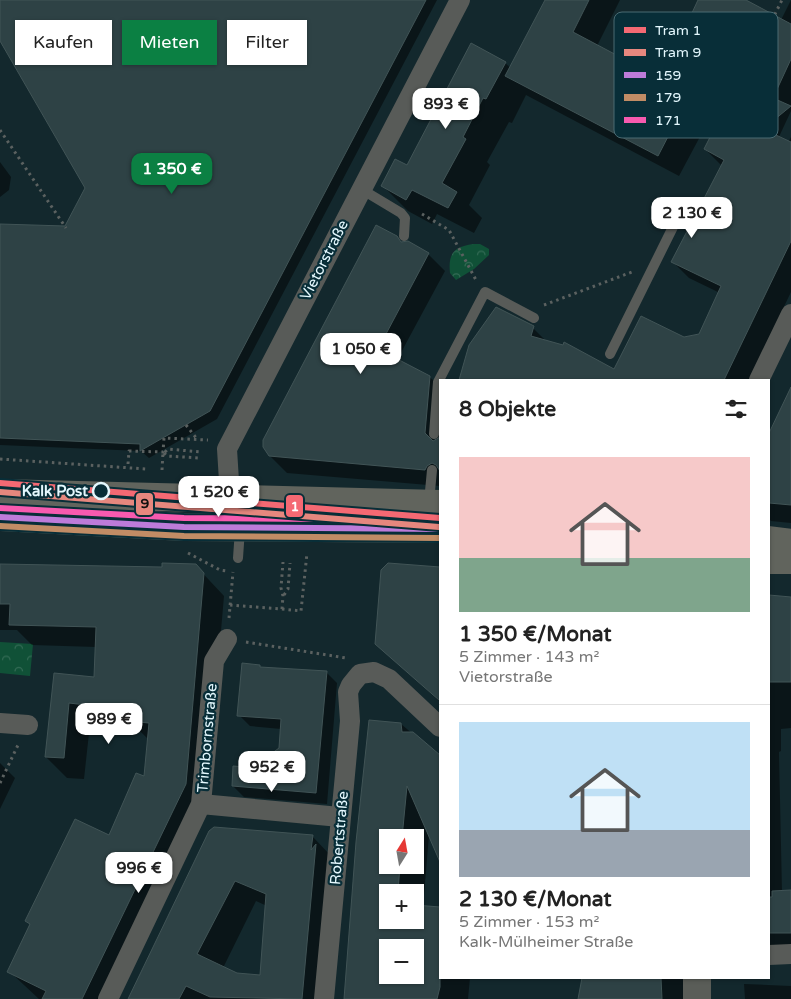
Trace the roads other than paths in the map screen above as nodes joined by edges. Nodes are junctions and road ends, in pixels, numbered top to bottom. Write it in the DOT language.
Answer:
graph roads {
  1 [pos="460,0"];
  2 [pos="361,189"];
  3 [pos="675,223"];
  4 [pos="404,236"];
  5 [pos="791,314"];
  6 [pos="534,318"];
  7 [pos="610,354"];
  8 [pos="440,379"];
  9 [pos="759,379"];
  10 [pos="439,380"];
  11 [pos="434,434"];
  12 [pos="432,470"];
  13 [pos="0,493"];
  14 [pos="232,498"];
  15 [pos="435,503"];
  16 [pos="0,517"];
  17 [pos="240,528"];
  18 [pos="439,529"];
  19 [pos="770,540"];
  20 [pos="791,543"];
  21 [pos="238,558"];
  22 [pos="770,560"];
  23 [pos="791,560"];
  24 [pos="227,639"];
  25 [pos="0,723"];
  26 [pos="28,725"];
  27 [pos="439,726"];
  28 [pos="201,804"];
  29 [pos="340,817"];
  30 [pos="791,954"];
  31 [pos="770,955"];
  32 [pos="697,979"];
  33 [pos="108,999"];
  34 [pos="324,999"];
  35 [pos="697,999"];
  1 -- 2 [label="street, Vietorstraße"];
  2 -- 4 [label="lane"];
  2 -- 14 [label="street, Vietorstraße"];
  3 -- 7 [label="lane"];
  5 -- 9 [label="street"];
  6 -- 8 [label="lane"];
  10 -- 11 [label="lane"];
  12 -- 15 [label="lane"];
  13 -- 14 [label="main road"];
  14 -- 15 [label="main road"];
  14 -- 17 [label="street, Vietorstraße"];
  16 -- 17 [label="main road"];
  17 -- 18 [label="main road"];
  17 -- 21 [label="lane"];
  19 -- 20 [label="main road"];
  22 -- 23 [label="main road"];
  24 -- 28 [label="street, Trimbornstraße"];
  25 -- 26 [label="street"];
  27 -- 29 [label="street, Robertstraße"];
  28 -- 29 [label="street"];
  28 -- 33 [label="street, Trimbornstraße"];
  29 -- 34 [label="street, Robertstraße"];
  30 -- 31 [label="street"];
  32 -- 35 [label="street"];
}
